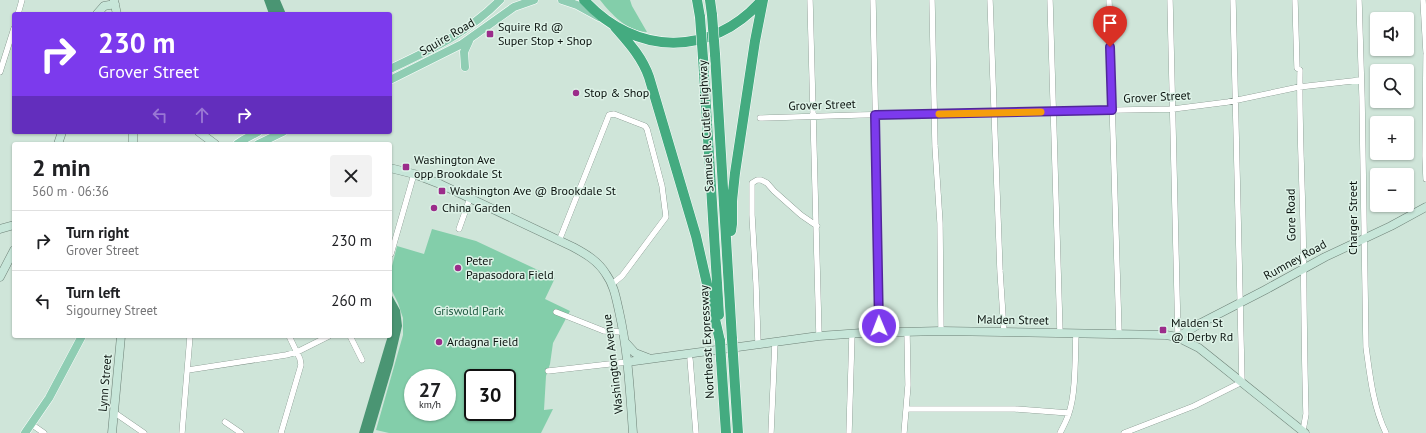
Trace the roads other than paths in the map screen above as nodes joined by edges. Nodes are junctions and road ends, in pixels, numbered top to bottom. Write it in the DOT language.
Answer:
graph roads {
  1 [pos="22,0"];
  2 [pos="500,0"];
  3 [pos="534,0"];
  4 [pos="562,0"];
  5 [pos="584,0"];
  6 [pos="697,0"];
  7 [pos="710,0"];
  8 [pos="763,0"];
  9 [pos="810,0"];
  10 [pos="873,0"];
  11 [pos="932,0"];
  12 [pos="990,0"];
  13 [pos="1050,0"];
  14 [pos="1109,0"];
  15 [pos="1170,0"];
  16 [pos="1233,0"];
  17 [pos="1295,0"];
  18 [pos="1359,0"];
  19 [pos="1423,0"];
  20 [pos="115,2"];
  21 [pos="19,12"];
  22 [pos="98,12"];
  23 [pos="116,12"];
  24 [pos="613,25"];
  25 [pos="12,34"];
  26 [pos="470,40"];
  27 [pos="1426,54"];
  28 [pos="464,67"];
  29 [pos="392,68"];
  30 [pos="0,72"];
  31 [pos="392,79"];
  32 [pos="1362,80"];
  33 [pos="1300,87"];
  34 [pos="1235,100"];
  35 [pos="1173,109"];
  36 [pos="1112,110"];
  37 [pos="1053,111"];
  38 [pos="995,113"];
  39 [pos="935,114"];
  40 [pos="875,115"];
  41 [pos="814,117"];
  42 [pos="760,118"];
  43 [pos="202,134"];
  44 [pos="254,134"];
  45 [pos="280,134"];
  46 [pos="212,142"];
  47 [pos="240,142"];
  48 [pos="262,142"];
  49 [pos="392,168"];
  50 [pos="414,174"];
  51 [pos="1426,178"];
  52 [pos="470,198"];
  53 [pos="1426,207"];
  54 [pos="12,226"];
  55 [pos="817,226"];
  56 [pos="0,229"];
  57 [pos="459,229"];
  58 [pos="1364,238"];
  59 [pos="559,241"];
  60 [pos="715,249"];
  61 [pos="392,251"];
  62 [pos="727,251"];
  63 [pos="12,254"];
  64 [pos="1303,269"];
  65 [pos="0,277"];
  66 [pos="612,284"];
  67 [pos="1239,303"];
  68 [pos="556,312"];
  69 [pos="940,331"];
  70 [pos="907,332"];
  71 [pos="1004,332"];
  72 [pos="880,333"];
  73 [pos="1060,333"];
  74 [pos="1076,333"];
  75 [pos="852,334"];
  76 [pos="1119,334"];
  77 [pos="624,336"];
  78 [pos="819,336"];
  79 [pos="1178,337"];
  80 [pos="81,338"];
  81 [pos="121,338"];
  82 [pos="190,338"];
  83 [pos="291,338"];
  84 [pos="325,338"];
  85 [pos="351,338"];
  86 [pos="720,341"];
  87 [pos="775,342"];
  88 [pos="758,344"];
  89 [pos="297,352"];
  90 [pos="690,356"];
  91 [pos="651,359"];
  92 [pos="362,360"];
  93 [pos="627,362"];
  94 [pos="188,370"];
  95 [pos="548,371"];
  96 [pos="1242,382"];
  97 [pos="906,409"];
  98 [pos="115,413"];
  99 [pos="1069,413"];
  100 [pos="225,422"];
  101 [pos="31,424"];
  102 [pos="1304,432"];
  103 [pos="25,433"];
  104 [pos="44,433"];
  105 [pos="112,433"];
  106 [pos="144,433"];
  107 [pos="182,433"];
  108 [pos="241,433"];
  109 [pos="281,433"];
  110 [pos="633,433"];
  111 [pos="696,433"];
  112 [pos="726,433"];
  113 [pos="738,433"];
  114 [pos="771,433"];
  115 [pos="849,433"];
  116 [pos="904,433"];
  117 [pos="1060,433"];
  118 [pos="1124,433"];
  119 [pos="1386,433"];
  1 -- 21 [label="street"];
  2 -- 29 [label="main road, Squire Road"];
  3 -- 26 [label="main road, Squire Road"];
  4 -- 24 [label="main road"];
  5 -- 24 [label="highway"];
  6 -- 60 [label="highway, Samuel R. Cutler Highway, bridge"];
  7 -- 62 [label="highway, Samuel R. Cutler Highway, bridge"];
  8 -- 24 [label="highway"];
  8 -- 62 [label="highway"];
  9 -- 41 [label="street"];
  10 -- 40 [label="street"];
  11 -- 39 [label="street"];
  12 -- 38 [label="street"];
  13 -- 37 [label="street"];
  14 -- 36 [label="street"];
  15 -- 35 [label="street"];
  16 -- 34 [label="street"];
  17 -- 33 [label="street, Gore Road"];
  18 -- 32 [label="street, Charger Street"];
  19 -- 27 [label="street"];
  20 -- 22 [label="street"];
  20 -- 23 [label="street"];
  24 -- 86 [label="highway"];
  25 -- 30 [label="street"];
  26 -- 28 [label="main road"];
  26 -- 31 [label="main road, Squire Road"];
  27 -- 51 [label="street"];
  32 -- 33 [label="street, Grover Street"];
  32 -- 58 [label="street, Charger Street"];
  33 -- 34 [label="street, Grover Street"];
  33 -- 64 [label="street, Gore Road"];
  34 -- 35 [label="street, Grover Street"];
  34 -- 67 [label="street"];
  35 -- 36 [label="street, Grover Street"];
  35 -- 79 [label="street"];
  36 -- 37 [label="street, Grover Street"];
  36 -- 76 [label="street"];
  37 -- 38 [label="street, Grover Street"];
  37 -- 73 [label="street"];
  38 -- 39 [label="street, Grover Street"];
  38 -- 71 [label="street"];
  39 -- 40 [label="street, Grover Street"];
  39 -- 69 [label="street"];
  40 -- 41 [label="street, Grover Street"];
  40 -- 72 [label="street"];
  41 -- 42 [label="street, Grover Street"];
  41 -- 55 [label="street"];
  43 -- 46 [label="street"];
  44 -- 47 [label="main road"];
  45 -- 48 [label="main road"];
  49 -- 50 [label="street, Washington Avenue"];
  50 -- 52 [label="street, Washington Avenue"];
  50 -- 61 [label="street"];
  52 -- 57 [label="street"];
  52 -- 59 [label="street, Washington Avenue"];
  53 -- 58 [label="street, Rumney Road"];
  54 -- 56 [label="street"];
  55 -- 78 [label="street"];
  55 -- 88 [label="street"];
  58 -- 64 [label="street, Rumney Road"];
  58 -- 119 [label="street, Charger Street"];
  59 -- 66 [label="street, Washington Avenue"];
  59 -- 66 [label="street"];
  60 -- 86 [label="highway, Northeast Expressway"];
  62 -- 113 [label="highway, Northeast Expressway, bridge"];
  63 -- 65 [label="street"];
  64 -- 67 [label="street, Rumney Road"];
  64 -- 102 [label="street, Gore Road"];
  66 -- 77 [label="street, Washington Avenue"];
  67 -- 79 [label="street, Rumney Road"];
  67 -- 96 [label="street"];
  68 -- 77 [label="street"];
  69 -- 70 [label="street, Malden Street"];
  69 -- 71 [label="street, Malden Street"];
  70 -- 72 [label="street, Malden Street"];
  70 -- 97 [label="street"];
  71 -- 73 [label="street, Malden Street"];
  72 -- 75 [label="street, Malden Street"];
  73 -- 74 [label="street, Malden Street"];
  74 -- 76 [label="street, Malden Street"];
  74 -- 99 [label="street"];
  75 -- 78 [label="street, Malden Street"];
  75 -- 115 [label="street"];
  76 -- 79 [label="street, Malden Street"];
  77 -- 91 [label="street"];
  77 -- 93 [label="street, Washington Avenue"];
  78 -- 87 [label="street, Malden Street"];
  79 -- 96 [label="street, Malden Street"];
  80 -- 101 [label="main road"];
  81 -- 98 [label="street, Lynn Street"];
  82 -- 94 [label="street"];
  83 -- 89 [label="street"];
  84 -- 89 [label="street"];
  85 -- 92 [label="street"];
  86 -- 112 [label="highway, Northeast Expressway, bridge"];
  87 -- 88 [label="street, Malden Street"];
  87 -- 114 [label="street"];
  88 -- 90 [label="street, Malden Street"];
  89 -- 94 [label="street"];
  89 -- 109 [label="street"];
  90 -- 91 [label="street, Malden Street"];
  90 -- 111 [label="street"];
  91 -- 93 [label="street, Malden Street"];
  93 -- 95 [label="street, Malden Street"];
  93 -- 110 [label="street, Washington Avenue"];
  94 -- 107 [label="street"];
  96 -- 102 [label="street, Malden Street"];
  96 -- 118 [label="street"];
  97 -- 99 [label="street"];
  97 -- 116 [label="street"];
  98 -- 105 [label="street, Lynn Street"];
  98 -- 106 [label="street"];
  99 -- 117 [label="street"];
  100 -- 108 [label="street"];
  101 -- 103 [label="main road"];
  101 -- 104 [label="street"];
}
